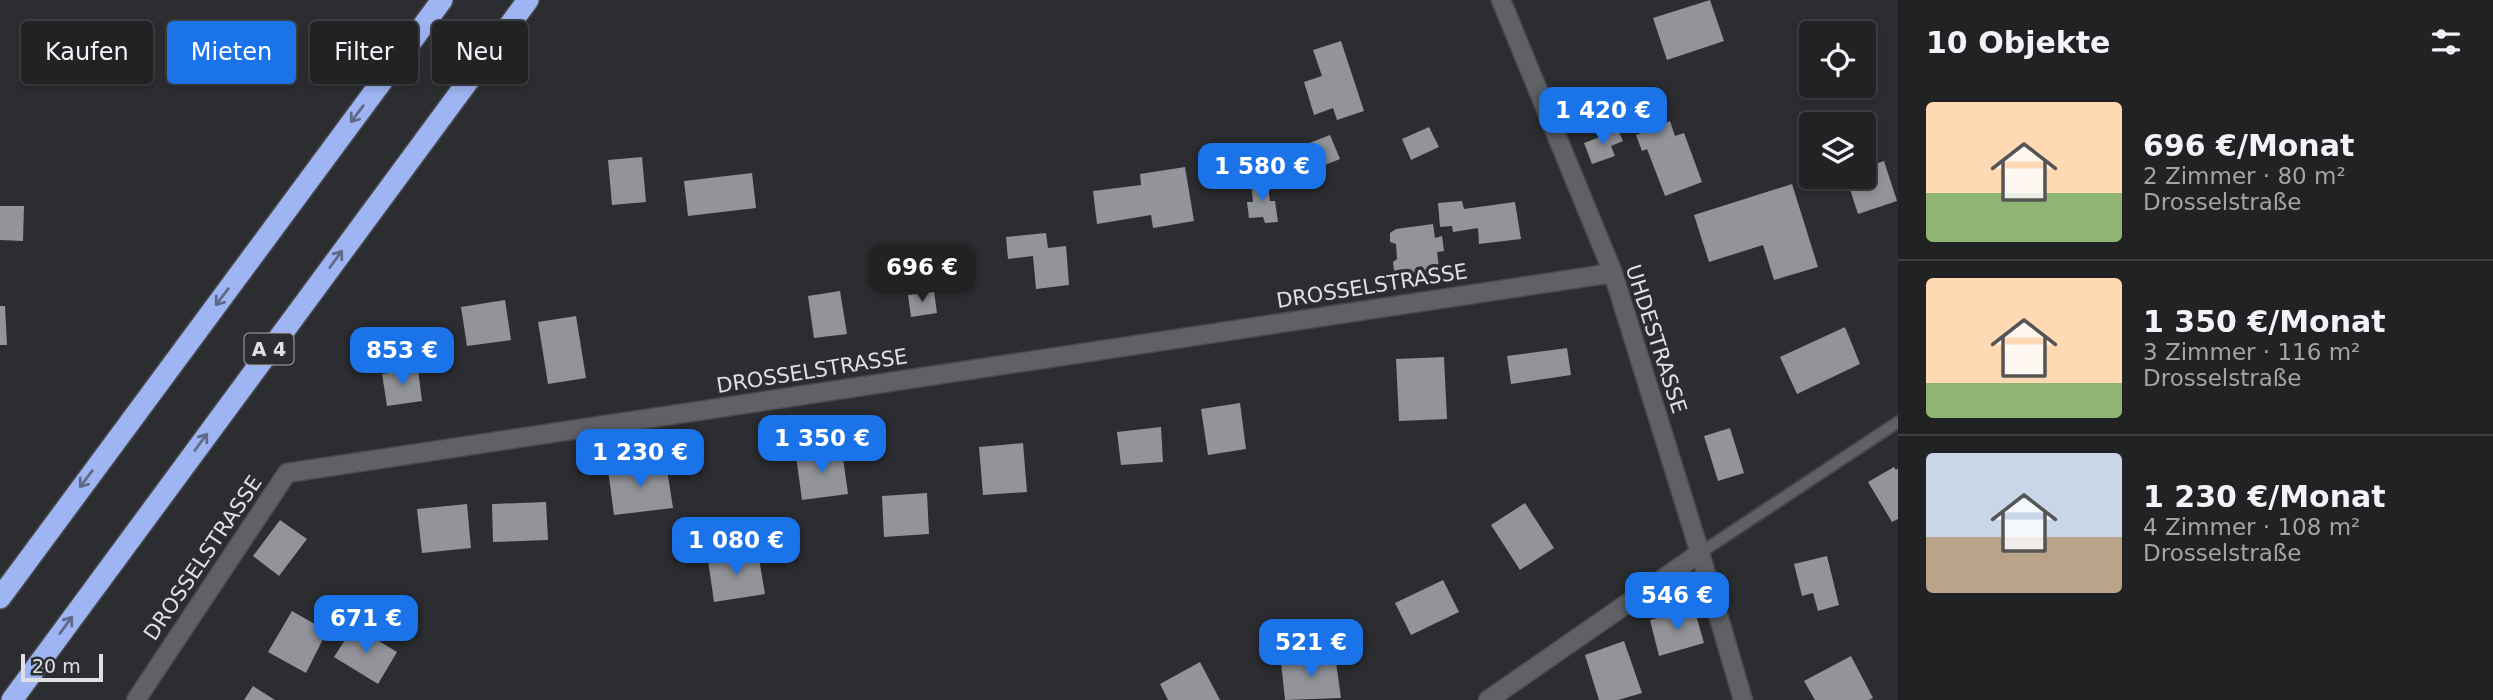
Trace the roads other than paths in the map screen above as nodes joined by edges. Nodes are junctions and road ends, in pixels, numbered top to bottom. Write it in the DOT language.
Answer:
graph roads {
  1 [pos="442,0"];
  2 [pos="528,0"];
  3 [pos="1501,0"];
  4 [pos="1613,272"];
  5 [pos="1898,422"];
  6 [pos="1700,553"];
  7 [pos="0,598"];
  8 [pos="12,700"];
  9 [pos="136,700"];
  10 [pos="1488,700"];
  11 [pos="1743,700"];
  1 -- 7 [label="highway, one-way"];
  8 -- 2 [label="highway, A 4, one-way"];
  3 -- 4 [label="street, UHDESTRASSE"];
  4 -- 6 [label="street, UHDESTRASSE"];
  4 -- 9 [label="street, DROSSELSTRASSE"];
  5 -- 6 [label="lane"];
  6 -- 10 [label="street"];
  6 -- 11 [label="street, UHDESTRASSE"];
}
